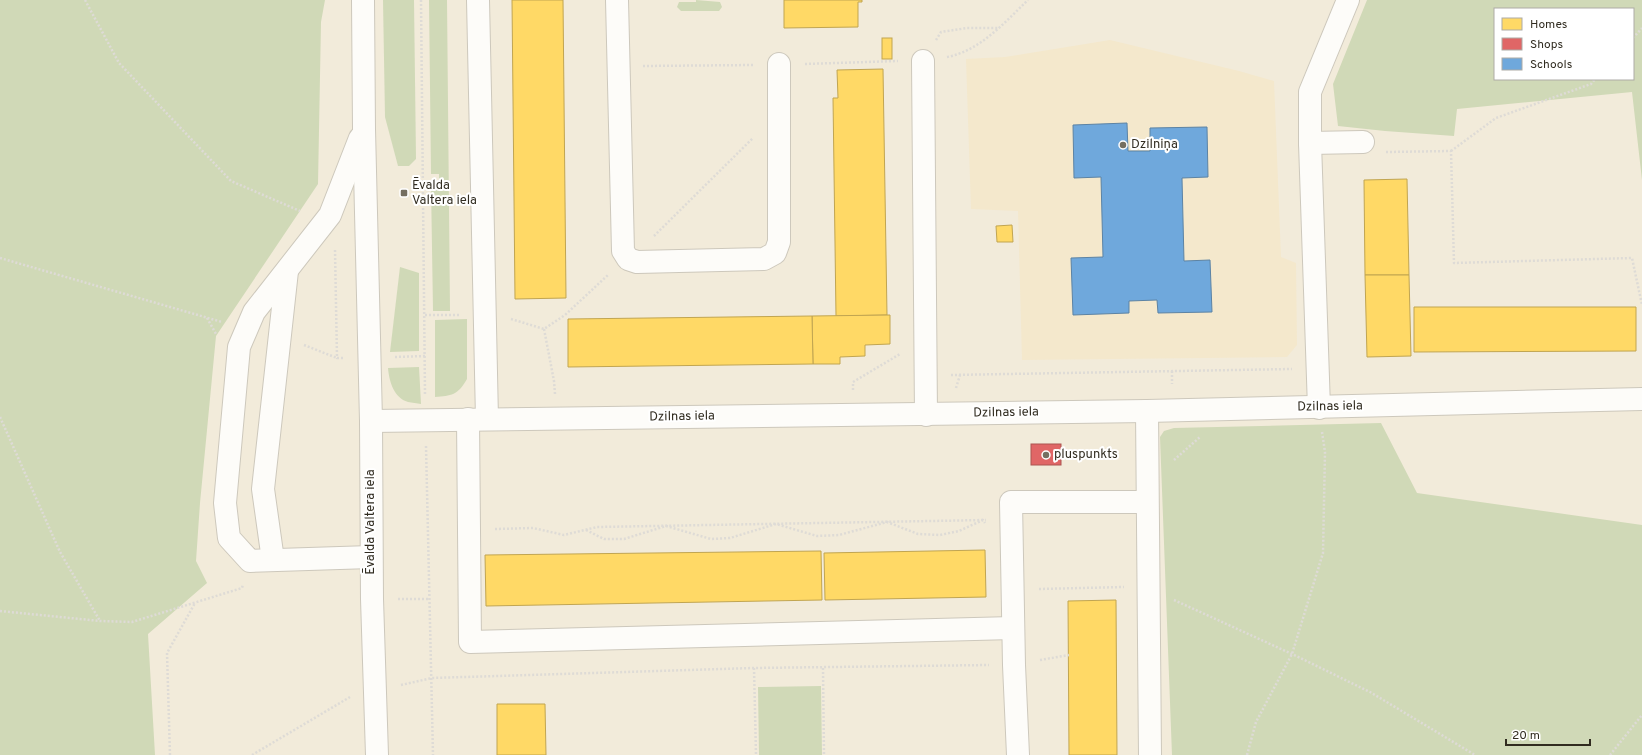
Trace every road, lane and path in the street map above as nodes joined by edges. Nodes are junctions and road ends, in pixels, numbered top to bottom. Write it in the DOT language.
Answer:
graph roads {
  1 [pos="85,0"];
  2 [pos="363,0"];
  3 [pos="421,0"];
  4 [pos="478,0"];
  5 [pos="617,0"];
  6 [pos="1028,0"];
  7 [pos="1348,0"];
  8 [pos="999,28"];
  9 [pos="1642,28"];
  10 [pos="1634,37"];
  11 [pos="923,61"];
  12 [pos="779,64"];
  13 [pos="1594,80"];
  14 [pos="364,130"];
  15 [pos="1363,142"];
  16 [pos="1310,143"];
  17 [pos="1451,152"];
  18 [pos="330,215"];
  19 [pos="0,258"];
  20 [pos="287,270"];
  21 [pos="1642,305"];
  22 [pos="425,314"];
  23 [pos="462,315"];
  24 [pos="544,329"];
  25 [pos="246,330"];
  26 [pos="902,353"];
  27 [pos="1293,369"];
  28 [pos="926,386"];
  29 [pos="852,392"];
  30 [pos="555,396"];
  31 [pos="1642,399"];
  32 [pos="1319,408"];
  33 [pos="1147,411"];
  34 [pos="926,415"];
  35 [pos="0,417"];
  36 [pos="477,419"];
  37 [pos="426,420"];
  38 [pos="371,421"];
  39 [pos="1200,436"];
  40 [pos="1147,494"];
  41 [pos="1012,519"];
  42 [pos="983,520"];
  43 [pos="887,522"];
  44 [pos="776,524"];
  45 [pos="987,525"];
  46 [pos="666,526"];
  47 [pos="586,530"];
  48 [pos="489,531"];
  49 [pos="371,557"];
  50 [pos="273,560"];
  51 [pos="250,561"];
  52 [pos="1147,587"];
  53 [pos="1012,590"];
  54 [pos="195,602"];
  55 [pos="0,611"];
  56 [pos="100,622"];
  57 [pos="1013,628"];
  58 [pos="1292,654"];
  59 [pos="1069,655"];
  60 [pos="1014,665"];
  61 [pos="754,668"];
  62 [pos="823,668"];
  63 [pos="432,678"];
  64 [pos="375,691"];
  65 [pos="1642,715"];
  66 [pos="170,755"];
  67 [pos="252,755"];
  68 [pos="377,755"];
  69 [pos="433,755"];
  70 [pos="756,755"];
  71 [pos="824,755"];
  72 [pos="1018,755"];
  73 [pos="1150,755"];
  74 [pos="1247,755"];
  75 [pos="1475,755"];
  76 [pos="1610,755"];
  1 -- 18 [label="path"];
  2 -- 14 [label="street, Ēvalda Valtera iela"];
  3 -- 22 [label="path"];
  4 -- 36 [label="street"];
  5 -- 12 [label="street"];
  6 -- 8 [label="path"];
  7 -- 16 [label="street"];
  8 -- 11 [label="path"];
  8 -- 11 [label="path"];
  9 -- 10 [label="path"];
  11 -- 28 [label="street"];
  13 -- 17 [label="path"];
  14 -- 18 [label="street"];
  14 -- 38 [label="street, Ēvalda Valtera iela"];
  15 -- 16 [label="street"];
  15 -- 17 [label="path"];
  16 -- 32 [label="street"];
  17 -- 21 [label="path"];
  18 -- 20 [label="street"];
  19 -- 25 [label="path"];
  20 -- 25 [label="street"];
  20 -- 50 [label="street"];
  22 -- 23 [label="path"];
  22 -- 37 [label="path"];
  24 -- 30 [label="path"];
  25 -- 51 [label="street"];
  26 -- 29 [label="path"];
  27 -- 28 [label="path"];
  28 -- 34 [label="street"];
  31 -- 32 [label="street, Dzilnas iela"];
  32 -- 33 [label="street, Dzilnas iela"];
  32 -- 58 [label="path"];
  33 -- 34 [label="street, Dzilnas iela"];
  33 -- 40 [label="street"];
  34 -- 36 [label="street, Dzilnas iela"];
  35 -- 56 [label="path"];
  36 -- 37 [label="street, Dzilnas iela"];
  36 -- 57 [label="street"];
  37 -- 38 [label="street, Dzilnas iela"];
  37 -- 63 [label="path"];
  38 -- 49 [label="street, Ēvalda Valtera iela"];
  39 -- 40 [label="path"];
  40 -- 41 [label="street"];
  40 -- 52 [label="street"];
  41 -- 42 [label="path"];
  41 -- 53 [label="street"];
  42 -- 43 [label="path"];
  42 -- 43 [label="path"];
  42 -- 45 [label="path"];
  43 -- 44 [label="path"];
  43 -- 44 [label="path"];
  44 -- 46 [label="path"];
  44 -- 46 [label="path"];
  46 -- 47 [label="path"];
  46 -- 47 [label="path"];
  47 -- 48 [label="path"];
  49 -- 50 [label="street"];
  49 -- 64 [label="street, Ēvalda Valtera iela"];
  50 -- 51 [label="street"];
  51 -- 54 [label="path"];
  52 -- 53 [label="path"];
  52 -- 58 [label="path"];
  52 -- 73 [label="street"];
  53 -- 57 [label="street"];
  54 -- 56 [label="path"];
  54 -- 66 [label="path"];
  55 -- 56 [label="path"];
  57 -- 60 [label="street"];
  58 -- 74 [label="path"];
  58 -- 75 [label="path"];
  59 -- 60 [label="path"];
  60 -- 62 [label="path"];
  60 -- 72 [label="street"];
  61 -- 62 [label="path"];
  61 -- 63 [label="path"];
  61 -- 70 [label="path"];
  62 -- 71 [label="path"];
  63 -- 64 [label="path"];
  63 -- 69 [label="path"];
  64 -- 67 [label="path"];
  64 -- 68 [label="street, Ēvalda Valtera iela"];
  65 -- 76 [label="path"];
}
